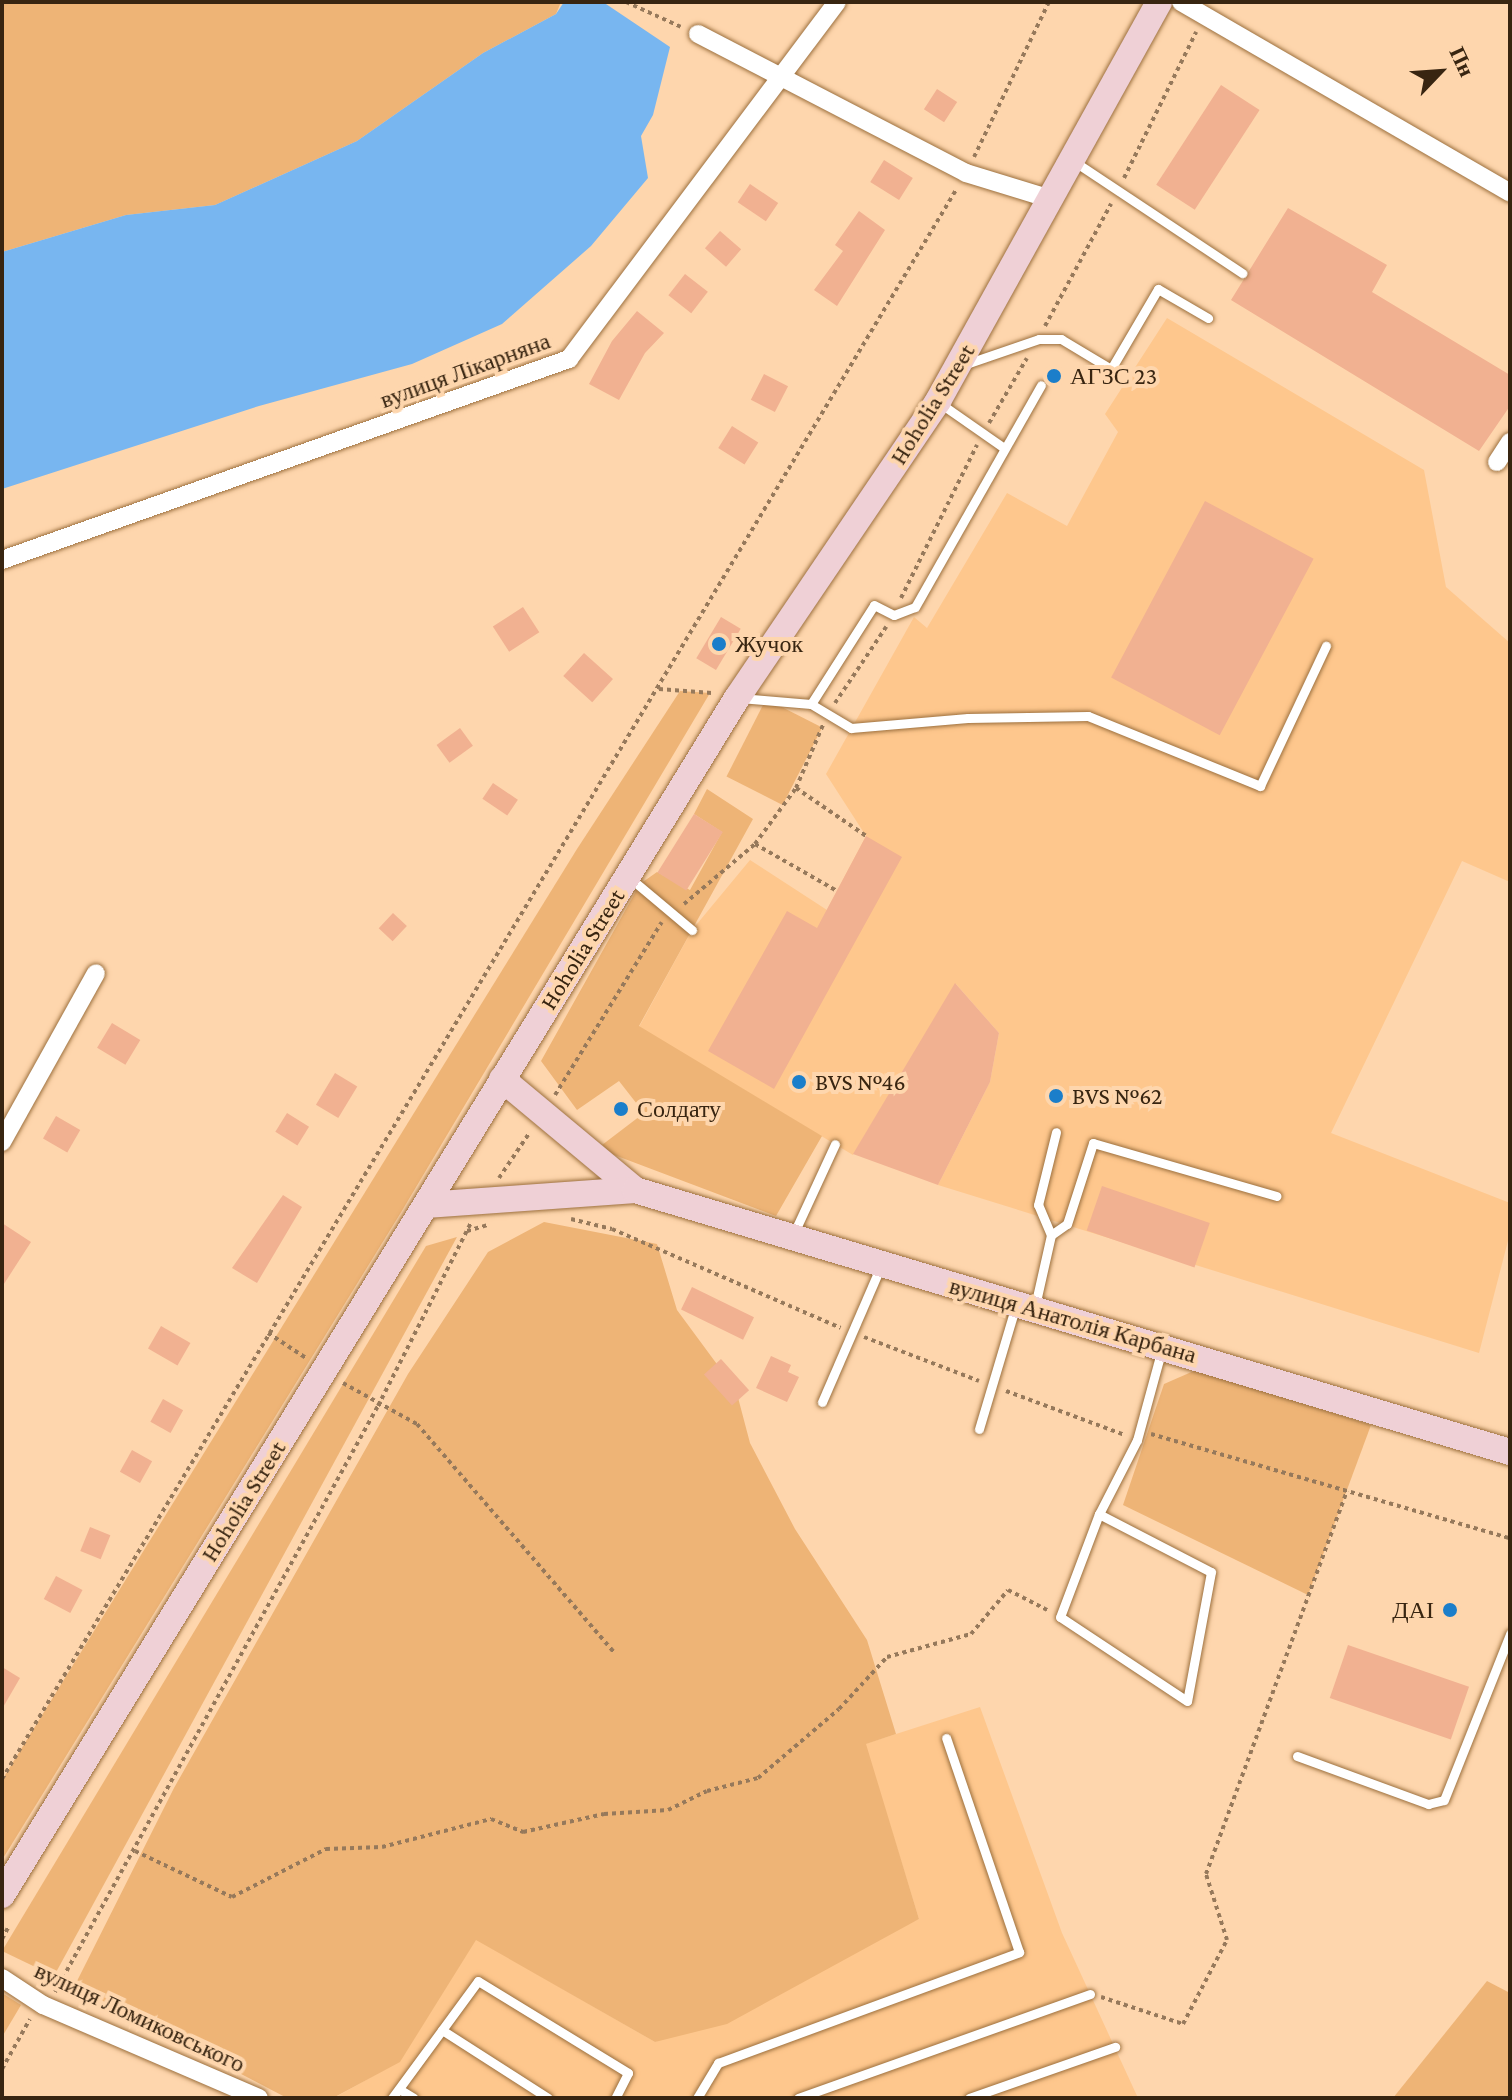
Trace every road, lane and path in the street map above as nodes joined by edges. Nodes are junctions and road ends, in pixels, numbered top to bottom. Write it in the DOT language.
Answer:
graph roads {
  1 [pos="626,2"];
  2 [pos="837,2"];
  3 [pos="1049,2"];
  4 [pos="1159,2"];
  5 [pos="1181,2"];
  6 [pos="698,34"];
  7 [pos="781,77"];
  8 [pos="1072,160"];
  9 [pos="966,173"];
  10 [pos="1510,193"];
  11 [pos="1048,198"];
  12 [pos="1242,273"];
  13 [pos="1208,318"];
  14 [pos="958,367"];
  15 [pos="1041,385"];
  16 [pos="938,401"];
  17 [pos="1510,442"];
  18 [pos="1004,448"];
  19 [pos="1497,462"];
  20 [pos="2,560"];
  21 [pos="1326,646"];
  22 [pos="659,689"];
  23 [pos="737,698"];
  24 [pos="811,704"];
  25 [pos="796,788"];
  26 [pos="866,836"];
  27 [pos="627,876"];
  28 [pos="837,891"];
  29 [pos="673,913"];
  30 [pos="692,930"];
  31 [pos="96,973"];
  32 [pos="502,1079"];
  33 [pos="542,1113"];
  34 [pos="1056,1132"];
  35 [pos="2,1142"];
  36 [pos="835,1144"];
  37 [pos="635,1190"];
  38 [pos="1277,1196"];
  39 [pos="483,1201"];
  40 [pos="426,1205"];
  41 [pos="1051,1235"];
  42 [pos="792,1236"];
  43 [pos="882,1265"];
  44 [pos="1025,1307"];
  45 [pos="268,1333"];
  46 [pos="1163,1345"];
  47 [pos="324,1370"];
  48 [pos="822,1402"];
  49 [pos="378,1406"];
  50 [pos="979,1429"];
  51 [pos="1510,1452"];
  52 [pos="1347,1491"];
  53 [pos="1099,1514"];
  54 [pos="1060,1617"];
  55 [pos="1510,1634"];
  56 [pos="614,1652"];
  57 [pos="946,1738"];
  58 [pos="1297,1756"];
  59 [pos="2,1779"];
  60 [pos="135,1851"];
  61 [pos="2,1895"];
  62 [pos="9,1926"];
  63 [pos="2,1939"];
  64 [pos="2,1978"];
  65 [pos="1090,1994"];
  66 [pos="43,2005"];
  67 [pos="442,2030"];
  68 [pos="1115,2047"];
  69 [pos="2,2069"];
  70 [pos="399,2089"];
  71 [pos="259,2098"];
  72 [pos="392,2098"];
  73 [pos="414,2098"];
  74 [pos="548,2098"];
  75 [pos="615,2098"];
  76 [pos="697,2098"];
  77 [pos="798,2098"];
  78 [pos="969,2098"];
  1 -- 6 [label="path"];
  2 -- 7 [label="street, вулиця Лікарняна"];
  3 -- 9 [label="path"];
  4 -- 8 [label="street, Hoholia Street"];
  5 -- 10 [label="street"];
  6 -- 7 [label="street"];
  7 -- 9 [label="street"];
  7 -- 20 [label="street, вулиця Лікарняна"];
  8 -- 11 [label="street, Hoholia Street"];
  8 -- 12 [label="lane"];
  9 -- 11 [label="street"];
  9 -- 22 [label="path"];
  11 -- 14 [label="street, Hoholia Street"];
  13 -- 14 [label="lane"];
  14 -- 16 [label="street, Hoholia Street"];
  15 -- 18 [label="lane"];
  16 -- 18 [label="lane"];
  16 -- 23 [label="street, Hoholia Street"];
  17 -- 19 [label="street"];
  18 -- 24 [label="lane"];
  21 -- 24 [label="lane"];
  22 -- 23 [label="path"];
  22 -- 45 [label="path"];
  23 -- 24 [label="lane"];
  23 -- 27 [label="street, Hoholia Street"];
  25 -- 26 [label="path"];
  27 -- 29 [label="lane"];
  27 -- 32 [label="street, Hoholia Street"];
  28 -- 29 [label="path"];
  29 -- 30 [label="lane"];
  29 -- 33 [label="path"];
  31 -- 35 [label="street"];
  32 -- 33 [label="street"];
  32 -- 40 [label="street, Hoholia Street"];
  33 -- 37 [label="street"];
  33 -- 39 [label="path"];
  34 -- 41 [label="lane"];
  36 -- 42 [label="lane"];
  37 -- 39 [label="street"];
  37 -- 42 [label="street, вулиця Анатолія Карбана"];
  38 -- 41 [label="lane"];
  39 -- 40 [label="street"];
  39 -- 49 [label="path"];
  40 -- 47 [label="street, Hoholia Street"];
  41 -- 44 [label="lane"];
  42 -- 43 [label="street, вулиця Анатолія Карбана"];
  43 -- 44 [label="street, вулиця Анатолія Карбана"];
  43 -- 48 [label="lane"];
  44 -- 46 [label="street, вулиця Анатолія Карбана"];
  44 -- 50 [label="lane"];
  45 -- 47 [label="path"];
  45 -- 59 [label="path"];
  46 -- 51 [label="street, вулиця Анатолія Карбана"];
  46 -- 53 [label="lane"];
  47 -- 49 [label="path"];
  47 -- 61 [label="street, Hoholia Street"];
  49 -- 56 [label="path"];
  49 -- 60 [label="path"];
  52 -- 65 [label="path"];
  53 -- 54 [label="lane"];
  53 -- 54 [label="lane"];
  54 -- 60 [label="path"];
  55 -- 58 [label="lane"];
  57 -- 76 [label="lane"];
  60 -- 66 [label="path"];
  62 -- 63 [label="path"];
  64 -- 66 [label="street, вулиця Ломиковського"];
  65 -- 77 [label="lane"];
  66 -- 69 [label="path"];
  66 -- 71 [label="street, вулиця Ломиковського"];
  67 -- 70 [label="lane"];
  67 -- 74 [label="lane"];
  67 -- 75 [label="lane"];
  68 -- 78 [label="lane"];
  70 -- 72 [label="lane"];
  70 -- 73 [label="lane"];
}
